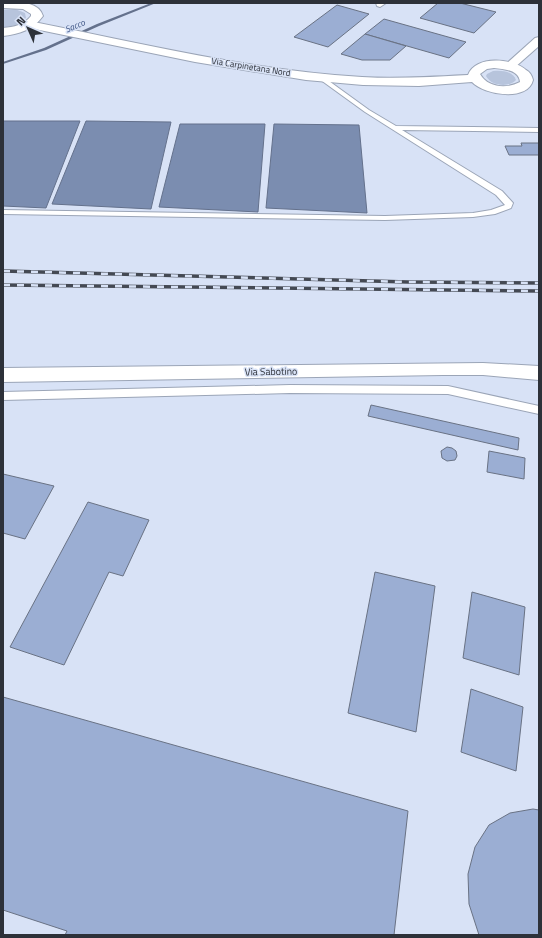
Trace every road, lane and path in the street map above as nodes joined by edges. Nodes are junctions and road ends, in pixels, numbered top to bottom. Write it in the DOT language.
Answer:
graph roads {
  1 [pos="18,4"];
  2 [pos="3,5"];
  3 [pos="39,7"];
  4 [pos="29,25"];
  5 [pos="3,32"];
  6 [pos="538,41"];
  7 [pos="510,66"];
  8 [pos="320,77"];
  9 [pos="475,78"];
  10 [pos="526,84"];
  11 [pos="539,84"];
  12 [pos="394,128"];
  13 [pos="539,130"];
  14 [pos="3,212"];
  15 [pos="539,373"];
  16 [pos="3,375"];
  17 [pos="3,396"];
  18 [pos="539,410"];
  1 -- 2 [label="main road"];
  1 -- 3 [label="main road"];
  3 -- 4 [label="main road"];
  4 -- 5 [label="main road"];
  4 -- 8 [label="main road, Via Carpinetana Nord"];
  6 -- 7 [label="street"];
  7 -- 9 [label="main road"];
  7 -- 10 [label="main road"];
  8 -- 9 [label="main road, Via Carpinetana Nord"];
  8 -- 12 [label="lane"];
  9 -- 10 [label="main road"];
  10 -- 11 [label="main road"];
  12 -- 13 [label="lane"];
  12 -- 14 [label="lane"];
  15 -- 16 [label="street, Via Sabotino"];
  17 -- 18 [label="lane"];
}
